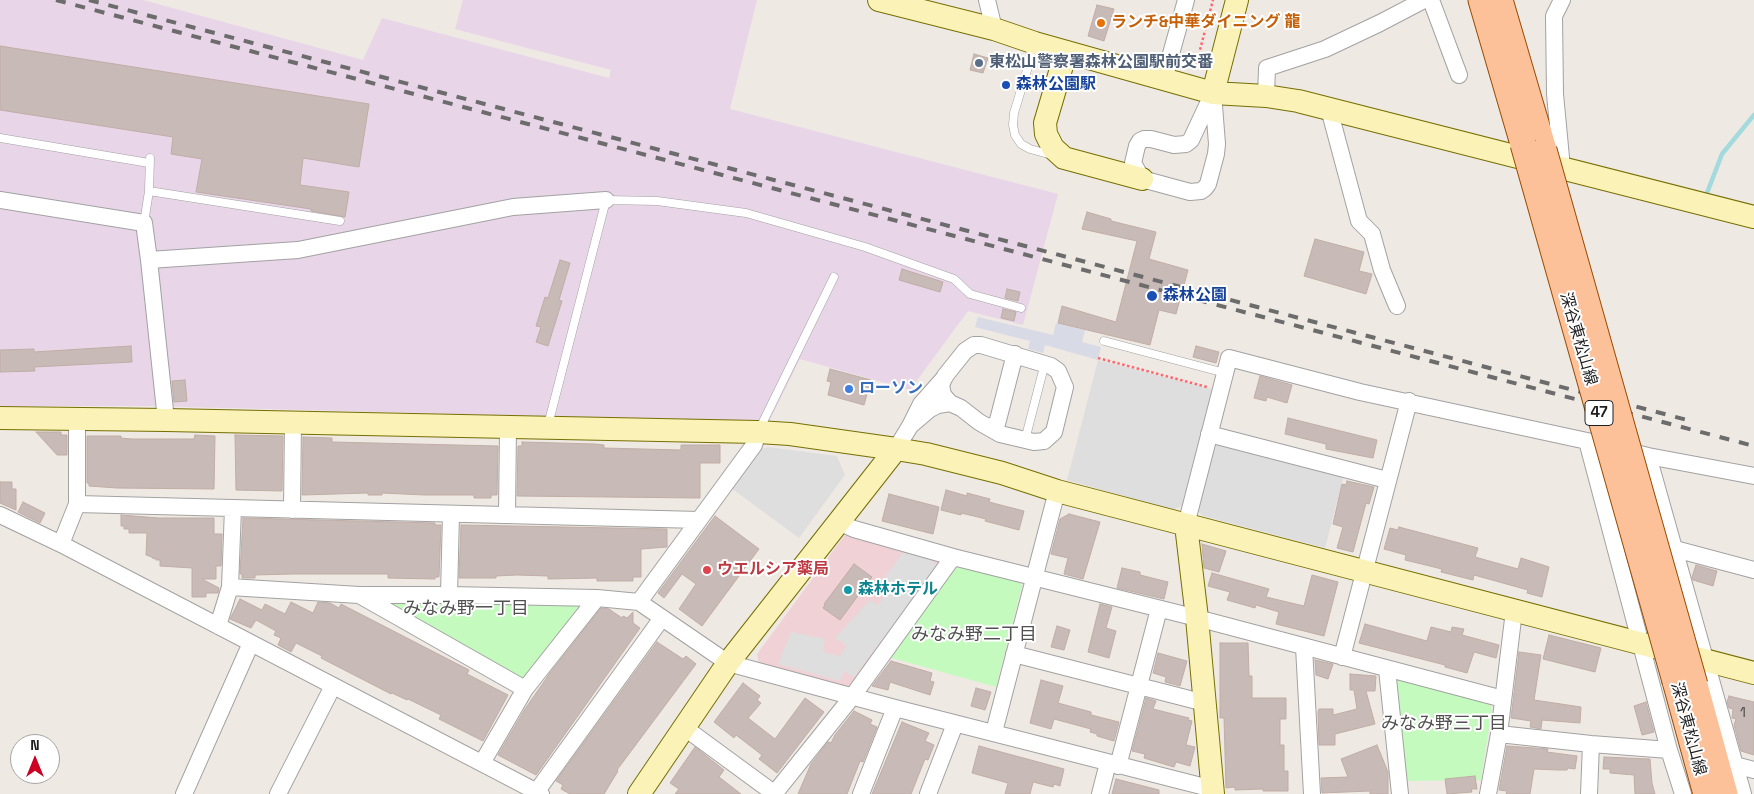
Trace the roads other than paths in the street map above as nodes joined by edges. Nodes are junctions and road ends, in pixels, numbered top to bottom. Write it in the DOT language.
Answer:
graph roads {
  1 [pos="879,0"];
  2 [pos="987,0"];
  3 [pos="1186,0"];
  4 [pos="1237,0"];
  5 [pos="1424,0"];
  6 [pos="1430,0"];
  7 [pos="1481,0"];
  8 [pos="1500,0"];
  9 [pos="1562,0"];
  10 [pos="994,29"];
  11 [pos="1035,43"];
  12 [pos="1066,52"];
  13 [pos="1459,75"];
  14 [pos="1164,79"];
  15 [pos="1213,92"];
  16 [pos="1266,96"];
  17 [pos="1329,109"];
  18 [pos="0,138"];
  19 [pos="1533,147"];
  20 [pos="1064,158"];
  21 [pos="1562,168"];
  22 [pos="1131,172"];
  23 [pos="149,191"];
  24 [pos="0,200"];
  25 [pos="606,200"];
  26 [pos="1754,217"];
  27 [pos="340,221"];
  28 [pos="144,223"];
  29 [pos="148,260"];
  30 [pos="834,277"];
  31 [pos="1397,306"];
  32 [pos="1021,308"];
  33 [pos="1104,341"];
  34 [pos="1015,354"];
  35 [pos="1045,363"];
  36 [pos="1225,374"];
  37 [pos="945,376"];
  38 [pos="1409,401"];
  39 [pos="950,403"];
  40 [pos="0,418"];
  41 [pos="77,418"];
  42 [pos="166,420"];
  43 [pos="294,422"];
  44 [pos="910,426"];
  45 [pos="508,427"];
  46 [pos="548,427"];
  47 [pos="989,427"];
  48 [pos="758,432"];
  49 [pos="1209,434"];
  50 [pos="1025,440"];
  51 [pos="1587,441"];
  52 [pos="896,448"];
  53 [pos="1648,456"];
  54 [pos="1754,476"];
  55 [pos="1387,480"];
  56 [pos="1056,491"];
  57 [pos="76,504"];
  58 [pos="233,508"];
  59 [pos="292,510"];
  60 [pos="451,514"];
  61 [pos="0,515"];
  62 [pos="506,515"];
  63 [pos="699,520"];
  64 [pos="838,522"];
  65 [pos="1186,525"];
  66 [pos="61,544"];
  67 [pos="1675,549"];
  68 [pos="953,558"];
  69 [pos="1754,570"];
  70 [pos="1363,571"];
  71 [pos="1034,577"];
  72 [pos="230,588"];
  73 [pos="359,595"];
  74 [pos="449,595"];
  75 [pos="597,598"];
  76 [pos="639,602"];
  77 [pos="1159,609"];
  78 [pos="1514,611"];
  79 [pos="662,618"];
  80 [pos="1197,618"];
  81 [pos="218,626"];
  82 [pos="251,643"];
  83 [pos="1641,643"];
  84 [pos="1304,647"];
  85 [pos="1014,654"];
  86 [pos="1342,657"];
  87 [pos="1706,660"];
  88 [pos="728,663"];
  89 [pos="1387,669"];
  90 [pos="1754,673"];
  91 [pos="1685,683"];
  92 [pos="333,686"];
  93 [pos="1140,686"];
  94 [pos="525,689"];
  95 [pos="852,697"];
  96 [pos="1503,699"];
  97 [pos="1204,703"];
  98 [pos="895,708"];
  99 [pos="956,724"];
  100 [pos="685,728"];
  101 [pos="994,732"];
  102 [pos="1498,734"];
  103 [pos="1591,744"];
  104 [pos="1669,750"];
  105 [pos="482,763"];
  106 [pos="1113,764"];
  107 [pos="1735,765"];
  108 [pos="1754,770"];
  109 [pos="1213,791"];
  110 [pos="539,793"];
  111 [pos="184,794"];
  112 [pos="278,794"];
  113 [pos="640,794"];
  114 [pos="775,794"];
  115 [pos="861,794"];
  116 [pos="928,794"];
  117 [pos="1100,794"];
  118 [pos="1312,794"];
  119 [pos="1400,794"];
  120 [pos="1488,794"];
  121 [pos="1589,794"];
  122 [pos="1683,794"];
  123 [pos="1706,794"];
  124 [pos="1725,794"];
  125 [pos="1743,794"];
  1 -- 10 [label="street"];
  2 -- 10 [label="street"];
  3 -- 14 [label="street"];
  4 -- 15 [label="street"];
  5 -- 16 [label="street"];
  6 -- 13 [label="street"];
  7 -- 19 [label="main road, 深谷東松山線 / 47"];
  8 -- 19 [label="main road, 深谷東松山線 / 47"];
  9 -- 21 [label="street"];
  10 -- 11 [label="street"];
  11 -- 12 [label="street"];
  11 -- 20 [label="lane"];
  12 -- 14 [label="street"];
  12 -- 20 [label="street"];
  14 -- 15 [label="street"];
  15 -- 16 [label="street"];
  15 -- 22 [label="street"];
  15 -- 22 [label="street"];
  16 -- 17 [label="street"];
  17 -- 21 [label="street"];
  17 -- 31 [label="street"];
  18 -- 23 [label="lane"];
  19 -- 91 [label="main road, 深谷東松山線 / 47, bridge"];
  20 -- 22 [label="street"];
  21 -- 26 [label="street"];
  23 -- 27 [label="lane"];
  23 -- 28 [label="lane"];
  24 -- 28 [label="street"];
  25 -- 29 [label="street"];
  25 -- 32 [label="lane"];
  25 -- 46 [label="lane"];
  28 -- 29 [label="street"];
  29 -- 42 [label="street"];
  30 -- 48 [label="lane"];
  33 -- 36 [label="lane"];
  34 -- 35 [label="street"];
  34 -- 37 [label="street"];
  34 -- 47 [label="street"];
  35 -- 50 [label="lane"];
  35 -- 50 [label="street"];
  36 -- 38 [label="street"];
  36 -- 49 [label="street"];
  37 -- 39 [label="street"];
  37 -- 44 [label="street"];
  38 -- 51 [label="street"];
  38 -- 55 [label="street"];
  39 -- 44 [label="street"];
  39 -- 47 [label="street"];
  40 -- 41 [label="street"];
  41 -- 42 [label="street"];
  41 -- 57 [label="street"];
  42 -- 43 [label="street"];
  43 -- 45 [label="street"];
  43 -- 59 [label="street"];
  44 -- 52 [label="street"];
  45 -- 46 [label="street"];
  45 -- 62 [label="street"];
  46 -- 48 [label="street"];
  47 -- 50 [label="street"];
  48 -- 52 [label="street"];
  48 -- 63 [label="street"];
  49 -- 55 [label="street"];
  49 -- 65 [label="street"];
  51 -- 53 [label="street"];
  51 -- 83 [label="street"];
  52 -- 56 [label="street"];
  52 -- 64 [label="street"];
  53 -- 54 [label="street"];
  53 -- 67 [label="street"];
  55 -- 70 [label="street"];
  56 -- 65 [label="street"];
  56 -- 71 [label="street"];
  57 -- 58 [label="street"];
  57 -- 66 [label="street"];
  58 -- 59 [label="street"];
  58 -- 72 [label="street"];
  59 -- 60 [label="street"];
  60 -- 62 [label="street"];
  60 -- 74 [label="street"];
  61 -- 66 [label="street"];
  62 -- 63 [label="street"];
  63 -- 76 [label="street"];
  64 -- 68 [label="street"];
  64 -- 88 [label="street"];
  65 -- 70 [label="street"];
  65 -- 80 [label="street"];
  66 -- 81 [label="street"];
  67 -- 69 [label="street"];
  67 -- 87 [label="street"];
  68 -- 71 [label="street"];
  68 -- 95 [label="street"];
  70 -- 78 [label="street"];
  70 -- 86 [label="street"];
  71 -- 77 [label="street"];
  71 -- 85 [label="street"];
  72 -- 73 [label="street"];
  72 -- 81 [label="street"];
  73 -- 74 [label="street"];
  73 -- 94 [label="street"];
  74 -- 75 [label="street"];
  75 -- 76 [label="street"];
  75 -- 94 [label="street"];
  76 -- 79 [label="street"];
  77 -- 80 [label="street"];
  77 -- 93 [label="street"];
  78 -- 83 [label="street"];
  78 -- 96 [label="street"];
  79 -- 88 [label="street"];
  79 -- 110 [label="street"];
  80 -- 84 [label="street"];
  80 -- 97 [label="street"];
  81 -- 82 [label="street"];
  82 -- 92 [label="street"];
  82 -- 111 [label="street"];
  83 -- 87 [label="street"];
  83 -- 104 [label="street"];
  84 -- 86 [label="street"];
  84 -- 118 [label="street"];
  85 -- 93 [label="street"];
  85 -- 101 [label="street"];
  86 -- 89 [label="street"];
  87 -- 90 [label="street"];
  87 -- 107 [label="street"];
  88 -- 95 [label="street"];
  88 -- 100 [label="street"];
  89 -- 96 [label="street"];
  89 -- 119 [label="street"];
  91 -- 123 [label="main road, 深谷東松山線 / 47"];
  91 -- 124 [label="main road, 深谷東松山線 / 47"];
  92 -- 105 [label="street"];
  92 -- 112 [label="street"];
  93 -- 97 [label="street"];
  93 -- 106 [label="street"];
  94 -- 105 [label="street"];
  95 -- 98 [label="street"];
  95 -- 114 [label="street"];
  96 -- 102 [label="street"];
  97 -- 109 [label="street"];
  98 -- 99 [label="street"];
  98 -- 115 [label="street"];
  99 -- 101 [label="street"];
  99 -- 116 [label="street"];
  100 -- 113 [label="street"];
  100 -- 114 [label="street"];
  101 -- 106 [label="street"];
  102 -- 103 [label="street"];
  102 -- 120 [label="street"];
  103 -- 104 [label="street"];
  103 -- 121 [label="street"];
  104 -- 122 [label="street"];
  105 -- 110 [label="street"];
  106 -- 109 [label="street"];
  106 -- 117 [label="street"];
  107 -- 108 [label="street"];
  107 -- 125 [label="street"];
}
